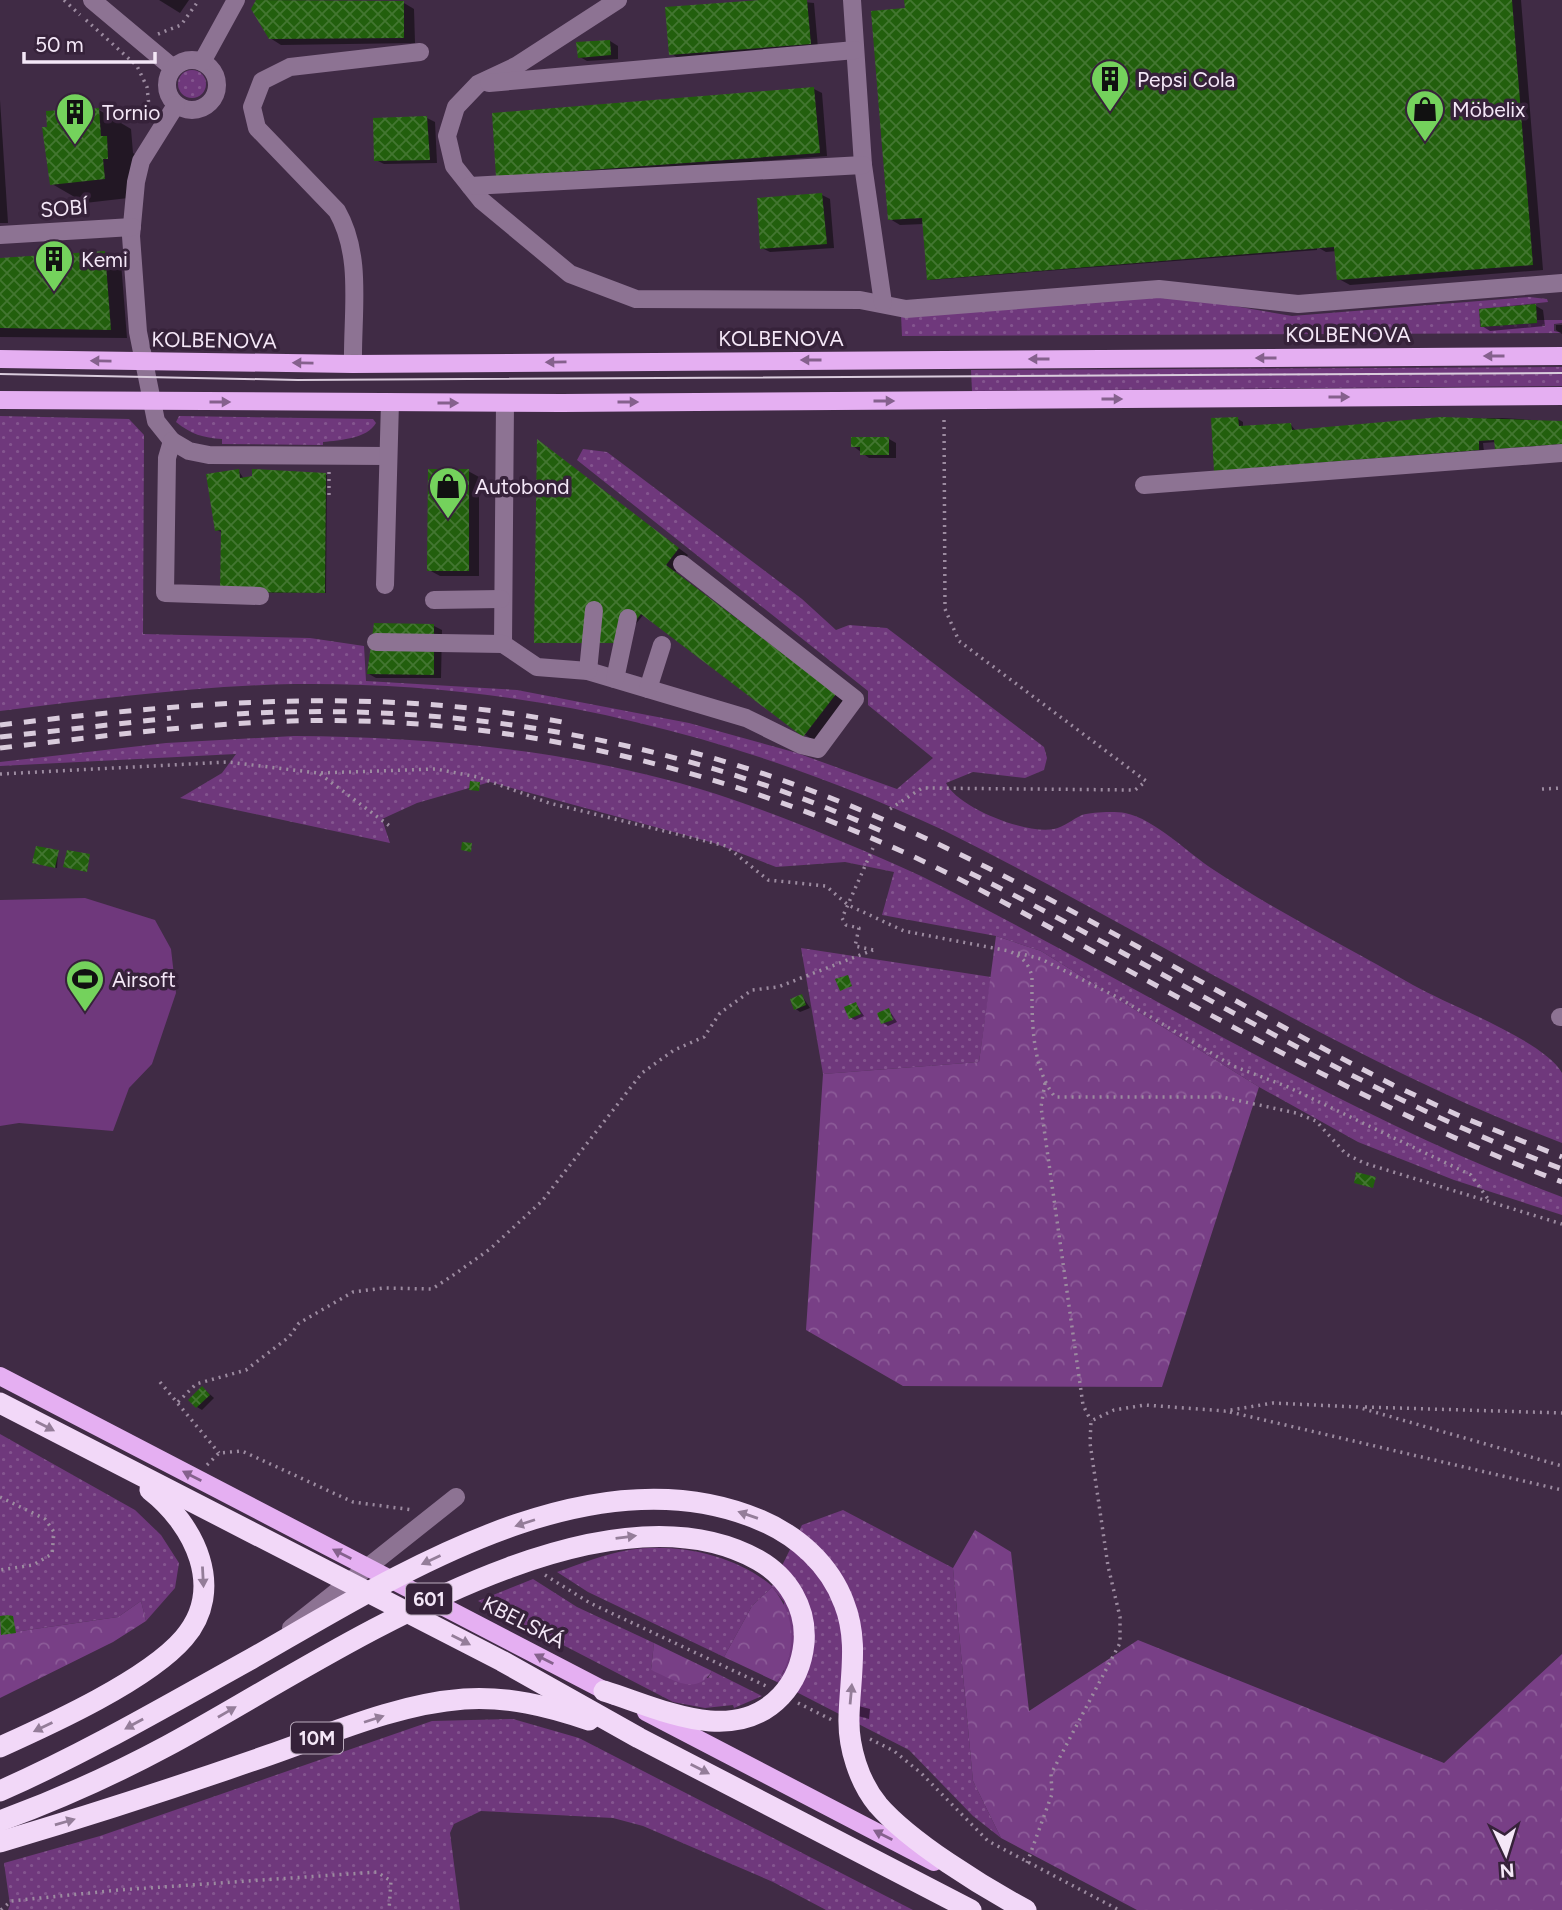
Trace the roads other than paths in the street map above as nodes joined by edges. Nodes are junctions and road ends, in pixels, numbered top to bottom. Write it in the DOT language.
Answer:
graph roads {
  1 [pos="92,0"];
  2 [pos="236,0"];
  3 [pos="618,0"];
  4 [pos="852,0"];
  5 [pos="855,50"];
  6 [pos="421,52"];
  7 [pos="202,62"];
  8 [pos="173,68"];
  9 [pos="478,84"];
  10 [pos="176,105"];
  11 [pos="863,164"];
  12 [pos="470,186"];
  13 [pos="132,227"];
  14 [pos="0,235"];
  15 [pos="1562,283"];
  16 [pos="883,303"];
  17 [pos="1562,356"];
  18 [pos="0,359"];
  19 [pos="145,362"];
  20 [pos="353,364"];
  21 [pos="1562,396"];
  22 [pos="0,400"];
  23 [pos="152,402"];
  24 [pos="390,402"];
  25 [pos="505,403"];
  26 [pos="172,442"];
  27 [pos="1562,453"];
  28 [pos="388,456"];
  29 [pos="1144,485"];
  30 [pos="682,564"];
  31 [pos="385,584"];
  32 [pos="260,596"];
  33 [pos="501,599"];
  34 [pos="434,600"];
  35 [pos="594,610"];
  36 [pos="628,618"];
  37 [pos="376,642"];
  38 [pos="503,644"];
  39 [pos="662,645"];
  40 [pos="588,671"];
  41 [pos="615,678"];
  42 [pos="648,689"];
  43 [pos="0,1376"];
  44 [pos="0,1403"];
  45 [pos="91,1450"];
  46 [pos="456,1497"];
  47 [pos="258,1655"];
  48 [pos="604,1691"];
  49 [pos="639,1738"];
  50 [pos="0,1748"];
  51 [pos="0,1791"];
  52 [pos="0,1821"];
  53 [pos="0,1842"];
  54 [pos="984,1888"];
  55 [pos="971,1910"];
  56 [pos="1026,1910"];
  1 -- 8 [label="street"];
  2 -- 7 [label="street"];
  3 -- 9 [label="street"];
  4 -- 5 [label="street"];
  5 -- 9 [label="street"];
  5 -- 11 [label="street"];
  6 -- 20 [label="street"];
  7 -- 8 [label="street"];
  7 -- 10 [label="street"];
  8 -- 10 [label="street"];
  9 -- 12 [label="street"];
  10 -- 13 [label="street"];
  11 -- 12 [label="street"];
  11 -- 16 [label="street"];
  12 -- 16 [label="street"];
  13 -- 14 [label="street, SOBÍ"];
  13 -- 19 [label="street"];
  15 -- 16 [label="street"];
  17 -- 20 [label="main road, KOLBENOVA, one-way"];
  19 -- 18 [label="main road, KOLBENOVA, one-way"];
  20 -- 19 [label="main road, KOLBENOVA, one-way"];
  19 -- 23 [label="street"];
  25 -- 21 [label="main road, one-way"];
  22 -- 23 [label="main road"];
  23 -- 24 [label="main road, one-way"];
  23 -- 26 [label="street"];
  24 -- 25 [label="main road, one-way"];
  24 -- 28 [label="street"];
  25 -- 33 [label="street"];
  26 -- 28 [label="street"];
  26 -- 32 [label="street"];
  27 -- 29 [label="street"];
  28 -- 31 [label="street"];
  30 -- 42 [label="street"];
  33 -- 34 [label="street"];
  33 -- 38 [label="street"];
  35 -- 40 [label="street"];
  36 -- 41 [label="street"];
  37 -- 38 [label="street"];
  38 -- 40 [label="street"];
  39 -- 42 [label="street"];
  40 -- 41 [label="street"];
  41 -- 42 [label="street"];
  48 -- 43 [label="main road, KBELSKÁ / 601, one-way"];
  44 -- 45 [label="highway, 601, one-way"];
  45 -- 49 [label="highway, 601, one-way"];
  45 -- 50 [label="highway, one-way"];
  46 -- 47 [label="street"];
  47 -- 51 [label="highway, one-way"];
  54 -- 47 [label="highway, one-way"];
  52 -- 48 [label="highway, one-way"];
  54 -- 48 [label="main road, KBELSKÁ / 601, one-way"];
  53 -- 49 [label="highway, 10M, one-way"];
  49 -- 55 [label="highway, 601, one-way"];
  54 -- 56 [label="highway, KBELSKÁ / 601"];
}
